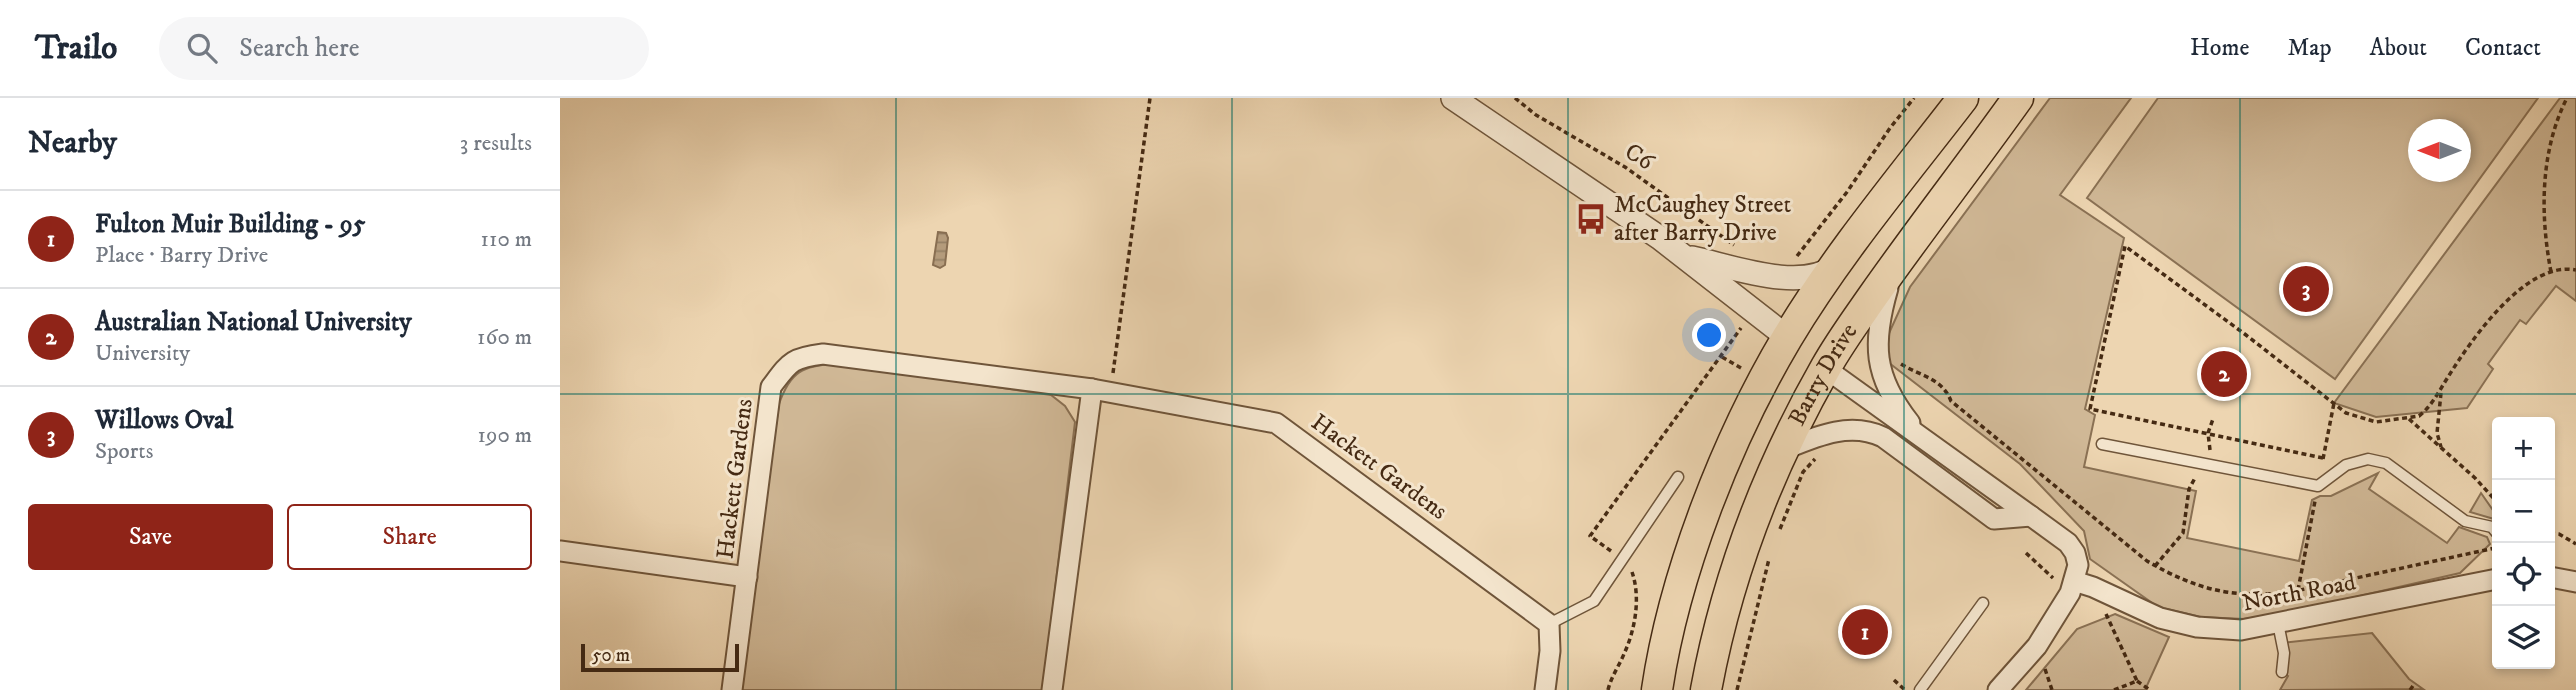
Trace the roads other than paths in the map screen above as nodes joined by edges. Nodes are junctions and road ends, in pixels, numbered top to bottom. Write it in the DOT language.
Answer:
graph roads {
  1 [pos="1453,98"];
  2 [pos="1963,98"];
  3 [pos="2018,98"];
  4 [pos="1685,257"];
  5 [pos="1838,264"];
  6 [pos="1894,266"];
  7 [pos="1787,338"];
  8 [pos="1825,368"];
  9 [pos="1092,389"];
  10 [pos="1921,436"];
  11 [pos="2102,444"];
  12 [pos="1783,450"];
  13 [pos="1678,477"];
  14 [pos="2031,516"];
  15 [pos="2492,527"];
  16 [pos="560,551"];
  17 [pos="747,577"];
  18 [pos="2492,580"];
  19 [pos="2079,587"];
  20 [pos="1983,603"];
  21 [pos="1549,624"];
  22 [pos="2278,624"];
  23 [pos="2282,672"];
  24 [pos="732,690"];
  25 [pos="1052,690"];
  26 [pos="1545,690"];
  27 [pos="1657,690"];
  28 [pos="1706,690"];
  29 [pos="1920,690"];
  30 [pos="1998,690"];
  1 -- 4 [label="street"];
  2 -- 5 [label="main road, Barry Drive"];
  3 -- 6 [label="main road, Barry Drive"];
  4 -- 5 [label="street"];
  4 -- 7 [label="street"];
  5 -- 7 [label="main road, Barry Drive"];
  6 -- 8 [label="main road, Barry Drive"];
  6 -- 10 [label="street"];
  7 -- 8 [label="main road"];
  7 -- 27 [label="main road, Barry Drive"];
  8 -- 10 [label="street"];
  8 -- 12 [label="main road, Barry Drive"];
  9 -- 17 [label="street, Hackett Gardens"];
  9 -- 21 [label="street, Hackett Gardens"];
  9 -- 25 [label="street"];
  10 -- 14 [label="street"];
  11 -- 15 [label="lane"];
  12 -- 14 [label="street"];
  12 -- 28 [label="main road, Barry Drive"];
  13 -- 21 [label="lane"];
  14 -- 19 [label="street"];
  16 -- 17 [label="street, Hackett Gardens"];
  17 -- 24 [label="street, Hackett Gardens"];
  18 -- 22 [label="street, North Road"];
  19 -- 22 [label="street, North Road"];
  19 -- 30 [label="street"];
  20 -- 29 [label="lane"];
  21 -- 26 [label="street"];
  22 -- 23 [label="lane"];
}
